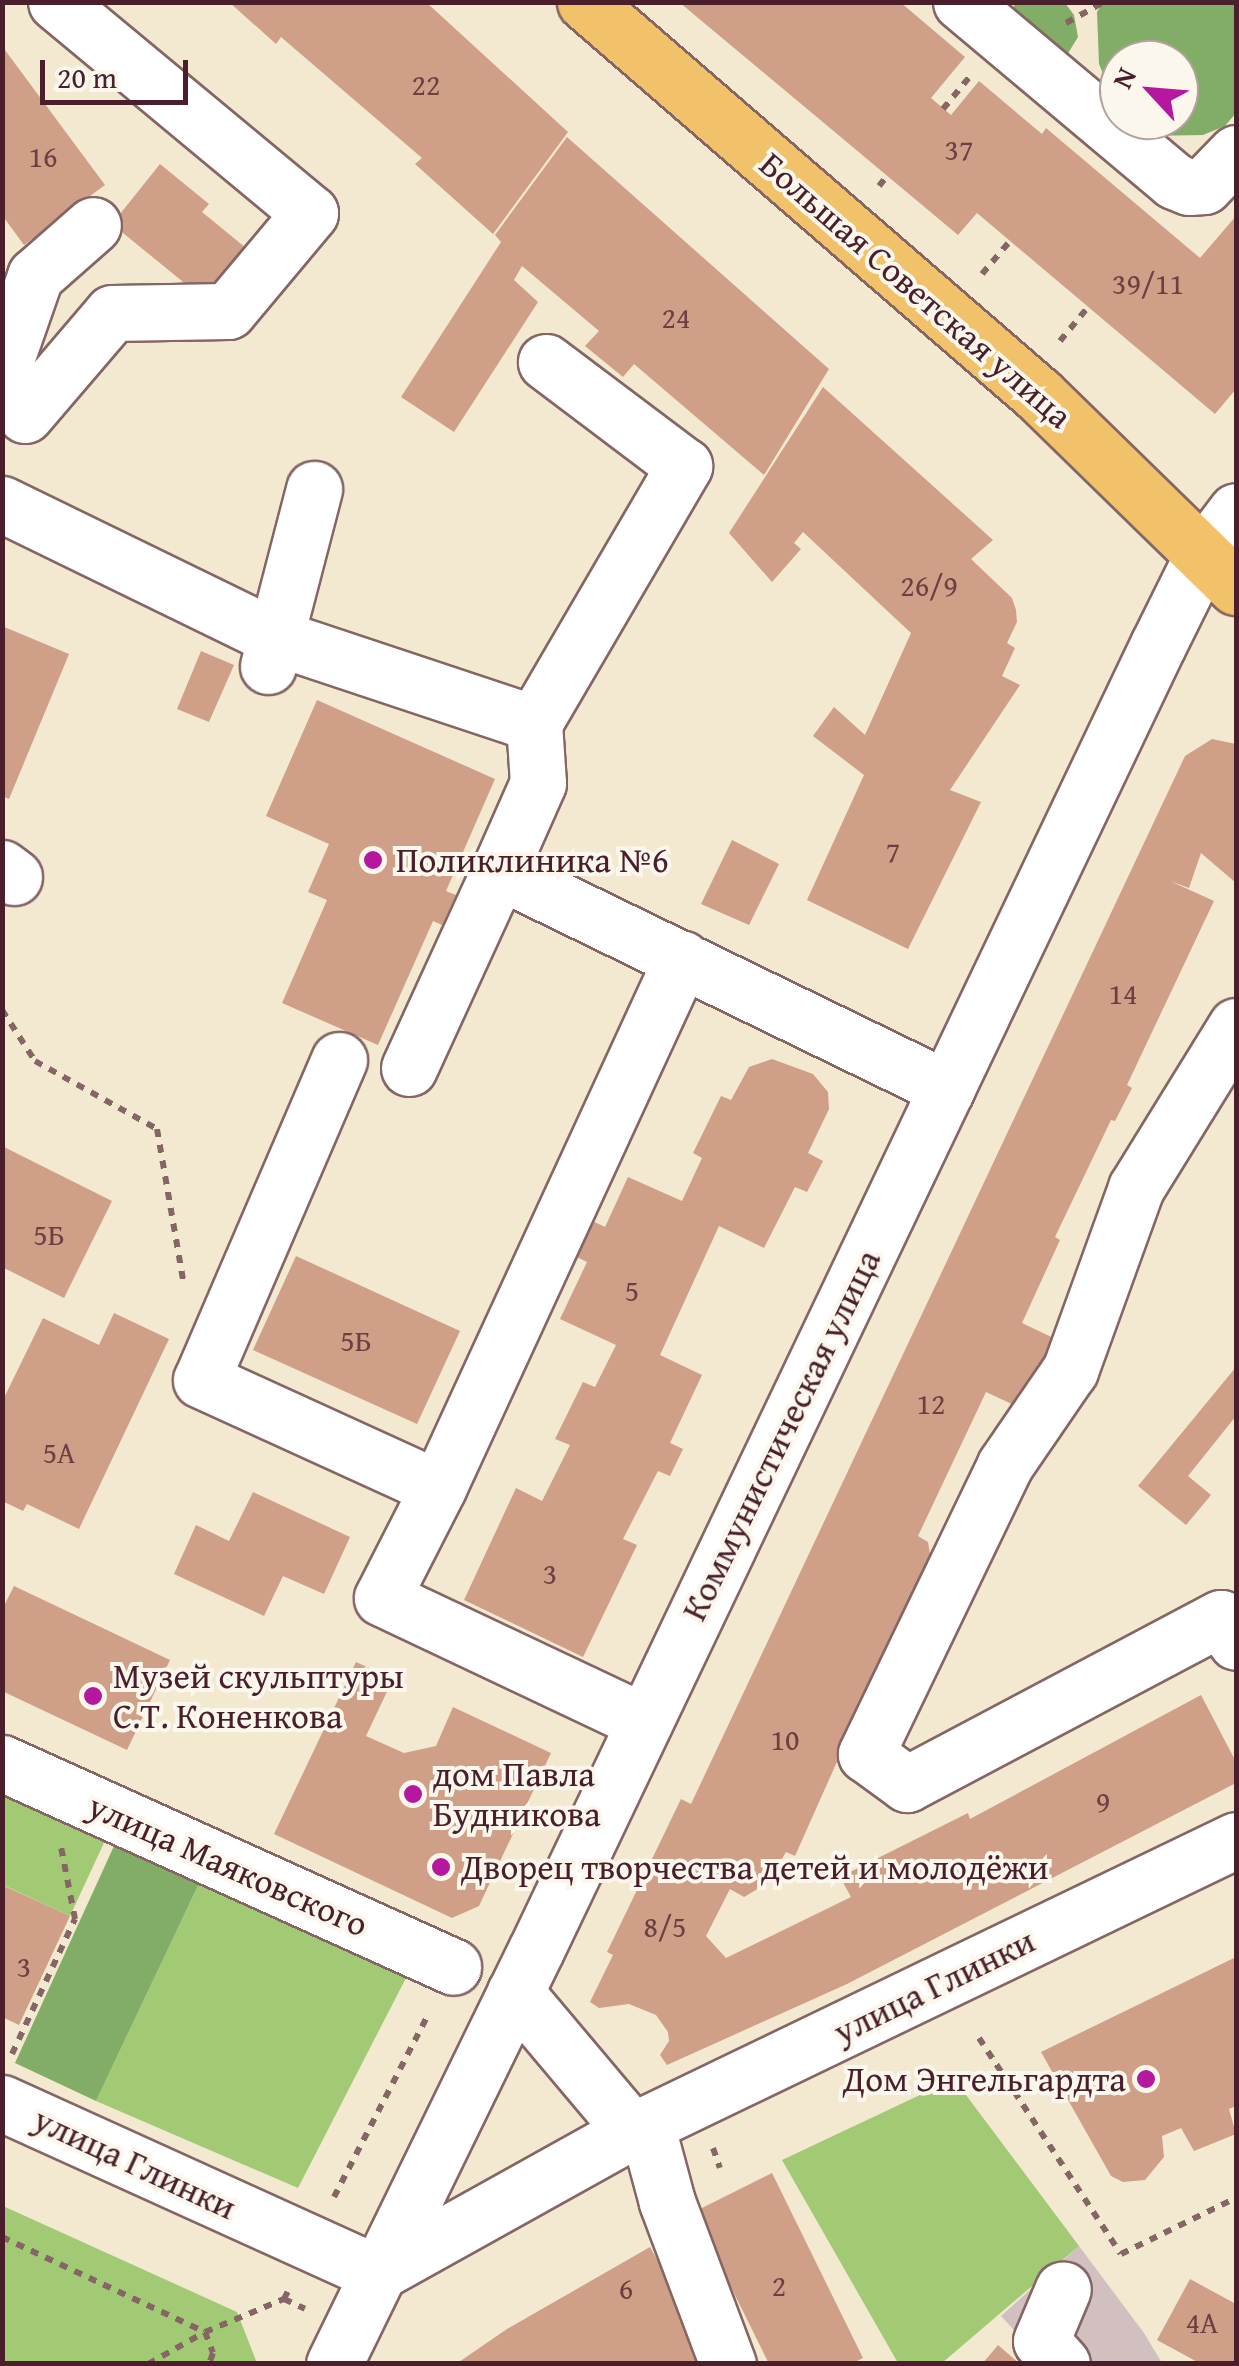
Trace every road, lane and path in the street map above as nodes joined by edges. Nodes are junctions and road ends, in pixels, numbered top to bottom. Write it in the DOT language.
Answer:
graph roads {
  1 [pos="56,2"];
  2 [pos="585,2"];
  3 [pos="961,2"];
  4 [pos="978,67"];
  5 [pos="943,108"];
  6 [pos="1236,153"];
  7 [pos="887,176"];
  8 [pos="878,186"];
  9 [pos="92,225"];
  10 [pos="1010,241"];
  11 [pos="982,274"];
  12 [pos="1088,307"];
  13 [pos="1060,340"];
  14 [pos="546,362"];
  15 [pos="8,409"];
  16 [pos="314,489"];
  17 [pos="2,504"];
  18 [pos="1236,511"];
  19 [pos="1220,572"];
  20 [pos="272,651"];
  21 [pos="534,723"];
  22 [pos="499,871"];
  23 [pos="682,958"];
  24 [pos="2,1010"];
  25 [pos="1236,1026"];
  26 [pos="339,1060"];
  27 [pos="409,1068"];
  28 [pos="946,1088"];
  29 [pos="188,1303"];
  30 [pos="438,1488"];
  31 [pos="1236,1642"];
  32 [pos="644,1722"];
  33 [pos="26,1773"];
  34 [pos="1236,1840"];
  35 [pos="453,1968"];
  36 [pos="515,1992"];
  37 [pos="979,2038"];
  38 [pos="585,2073"];
  39 [pos="470,2085"];
  40 [pos="4,2086"];
  41 [pos="639,2128"];
  42 [pos="556,2174"];
  43 [pos="1236,2198"];
  44 [pos="2,2236"];
  45 [pos="311,2244"];
  46 [pos="377,2273"];
  47 [pos="1063,2290"];
  48 [pos="205,2332"];
  49 [pos="148,2364"];
  50 [pos="208,2364"];
  51 [pos="334,2364"];
  52 [pos="728,2364"];
  53 [pos="1062,2364"];
  1 -- 15 [label="street"];
  2 -- 19 [label="main road, Большая Советская улица"];
  3 -- 6 [label="street"];
  4 -- 5 [label="path"];
  7 -- 8 [label="path"];
  9 -- 15 [label="street"];
  10 -- 11 [label="path"];
  12 -- 13 [label="path"];
  14 -- 21 [label="street"];
  16 -- 20 [label="street"];
  17 -- 20 [label="street"];
  18 -- 19 [label="street, Коммунистическая улица"];
  19 -- 28 [label="street, Коммунистическая улица"];
  20 -- 21 [label="street"];
  21 -- 22 [label="street"];
  22 -- 23 [label="street"];
  22 -- 27 [label="street"];
  23 -- 28 [label="street"];
  23 -- 30 [label="street"];
  24 -- 29 [label="path"];
  25 -- 31 [label="street"];
  26 -- 30 [label="street"];
  28 -- 32 [label="street, Коммунистическая улица"];
  30 -- 32 [label="street"];
  32 -- 36 [label="street, Коммунистическая улица"];
  33 -- 35 [label="street, улица Маяковского"];
  33 -- 40 [label="path"];
  34 -- 41 [label="street, улица Глинки"];
  35 -- 45 [label="path"];
  36 -- 38 [label="street"];
  36 -- 39 [label="street, Коммунистическая улица"];
  37 -- 43 [label="path"];
  38 -- 39 [label="street"];
  38 -- 41 [label="street"];
  38 -- 42 [label="street"];
  39 -- 42 [label="street"];
  39 -- 46 [label="street, Коммунистическая улица"];
  40 -- 45 [label="street, улица Глинки"];
  41 -- 42 [label="street, улица Глинки"];
  41 -- 52 [label="street"];
  42 -- 46 [label="street, улица Глинки"];
  44 -- 48 [label="path"];
  45 -- 46 [label="street, улица Глинки"];
  45 -- 48 [label="path"];
  46 -- 51 [label="street, Коммунистическая улица"];
  47 -- 53 [label="street"];
  48 -- 49 [label="path"];
  48 -- 50 [label="path"];
}
